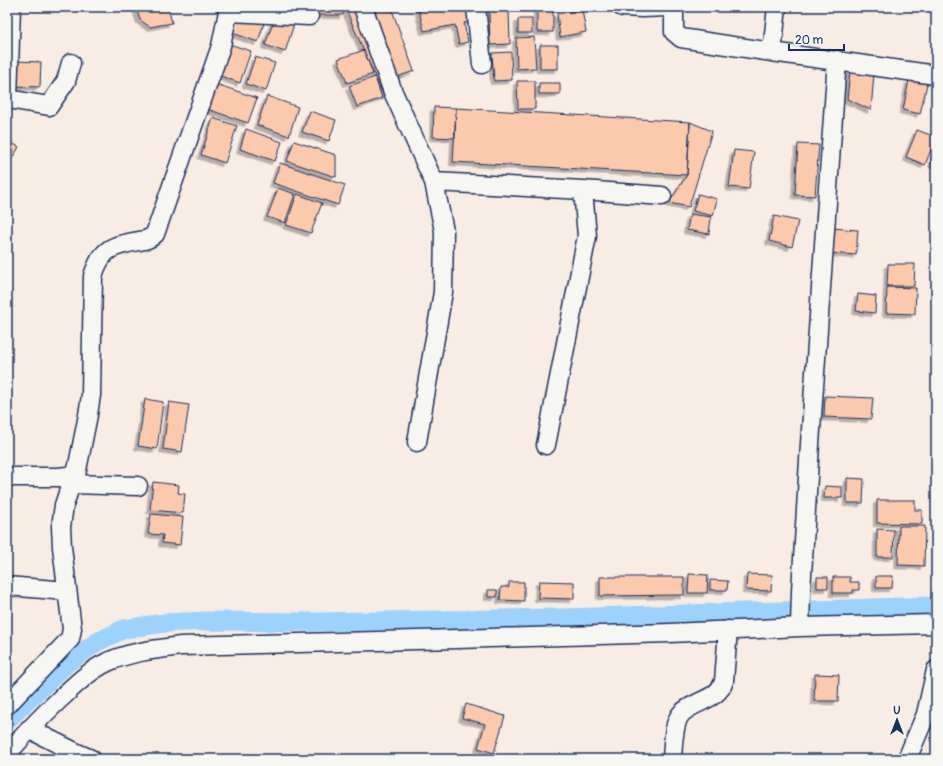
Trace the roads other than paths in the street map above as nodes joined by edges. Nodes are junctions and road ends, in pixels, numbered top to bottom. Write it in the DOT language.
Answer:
graph roads {
  1 [pos="11,7"];
  2 [pos="363,7"];
  3 [pos="476,7"];
  4 [pos="622,7"];
  5 [pos="668,7"];
  6 [pos="674,7"];
  7 [pos="777,7"];
  8 [pos="229,9"];
  9 [pos="309,16"];
  10 [pos="772,52"];
  11 [pos="837,60"];
  12 [pos="71,63"];
  13 [pos="482,64"];
  14 [pos="936,75"];
  15 [pos="434,182"];
  16 [pos="583,190"];
  17 [pos="662,196"];
  18 [pos="417,442"];
  19 [pos="546,445"];
  20 [pos="7,477"];
  21 [pos="74,480"];
  22 [pos="138,486"];
  23 [pos="7,586"];
  24 [pos="67,591"];
  25 [pos="800,622"];
  26 [pos="936,624"];
  27 [pos="728,630"];
  28 [pos="936,670"];
  29 [pos="7,705"];
  30 [pos="29,729"];
  31 [pos="7,754"];
  32 [pos="91,759"];
  33 [pos="672,759"];
  34 [pos="907,759"];
  1 -- 12 [label="street"];
  2 -- 15 [label="street"];
  3 -- 13 [label="street"];
  4 -- 5 [label="street"];
  6 -- 10 [label="street"];
  7 -- 10 [label="street"];
  8 -- 9 [label="street"];
  8 -- 21 [label="street"];
  10 -- 11 [label="street"];
  11 -- 14 [label="street"];
  11 -- 25 [label="street"];
  15 -- 16 [label="street"];
  15 -- 18 [label="street"];
  16 -- 17 [label="street"];
  16 -- 19 [label="street"];
  20 -- 21 [label="street"];
  21 -- 22 [label="street"];
  21 -- 24 [label="street"];
  23 -- 24 [label="street"];
  24 -- 29 [label="street"];
  25 -- 26 [label="street"];
  25 -- 27 [label="street"];
  27 -- 30 [label="street"];
  27 -- 33 [label="street"];
  28 -- 34 [label="street"];
  30 -- 31 [label="street"];
  30 -- 32 [label="street"];
}
